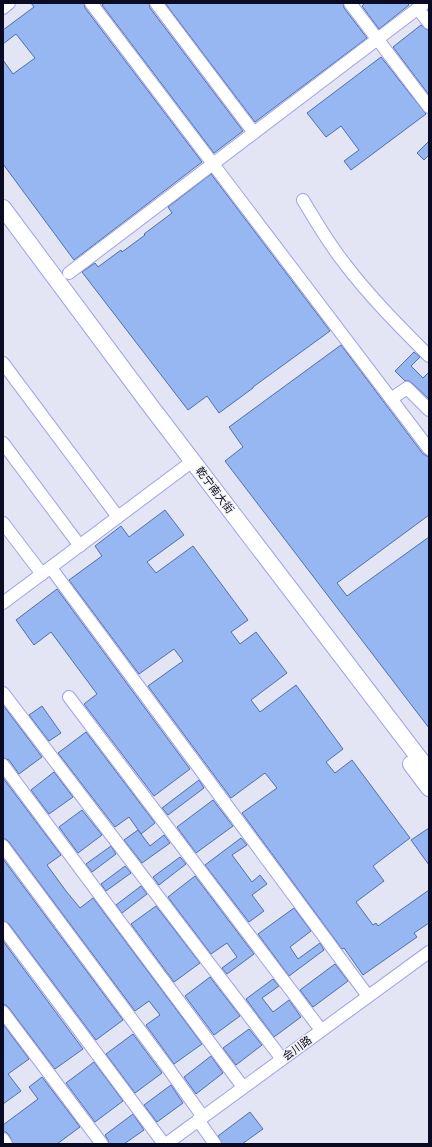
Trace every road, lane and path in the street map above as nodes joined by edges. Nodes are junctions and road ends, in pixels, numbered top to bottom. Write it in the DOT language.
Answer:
graph roads {
  1 [pos="9,3"];
  2 [pos="91,3"];
  3 [pos="156,3"];
  4 [pos="350,3"];
  5 [pos="422,6"];
  6 [pos="3,8"];
  7 [pos="429,23"];
  8 [pos="377,39"];
  9 [pos="429,107"];
  10 [pos="254,133"];
  11 [pos="213,164"];
  12 [pos="303,200"];
  13 [pos="3,208"];
  14 [pos="3,225"];
  15 [pos="69,273"];
  16 [pos="429,356"];
  17 [pos="3,363"];
  18 [pos="391,399"];
  19 [pos="429,410"];
  20 [pos="3,443"];
  21 [pos="429,450"];
  22 [pos="186,466"];
  23 [pos="118,517"];
  24 [pos="3,523"];
  25 [pos="80,546"];
  26 [pos="46,571"];
  27 [pos="3,603"];
  28 [pos="3,693"];
  29 [pos="69,697"];
  30 [pos="3,765"];
  31 [pos="429,771"];
  32 [pos="429,788"];
  33 [pos="3,846"];
  34 [pos="3,928"];
  35 [pos="429,952"];
  36 [pos="368,996"];
  37 [pos="3,1012"];
  38 [pos="321,1030"];
  39 [pos="282,1059"];
  40 [pos="243,1087"];
  41 [pos="200,1119"];
  42 [pos="3,1140"];
  43 [pos="6,1144"];
  44 [pos="102,1144"];
  45 [pos="165,1144"];
  46 [pos="215,1144"];
  1 -- 6 [label="street"];
  2 -- 11 [label="street"];
  3 -- 10 [label="street"];
  4 -- 8 [label="street"];
  5 -- 7 [label="street"];
  5 -- 8 [label="street"];
  8 -- 9 [label="street"];
  8 -- 10 [label="street"];
  10 -- 11 [label="street"];
  11 -- 15 [label="street"];
  11 -- 18 [label="street"];
  12 -- 16 [label="street"];
  13 -- 31 [label="main road, 乾宁南大街"];
  14 -- 22 [label="main road, 乾宁南大街"];
  17 -- 23 [label="street"];
  18 -- 19 [label="street"];
  18 -- 21 [label="street"];
  20 -- 25 [label="street"];
  22 -- 23 [label="street"];
  22 -- 32 [label="main road, 乾宁南大街"];
  23 -- 25 [label="street"];
  24 -- 26 [label="street"];
  25 -- 26 [label="street"];
  26 -- 27 [label="street"];
  26 -- 36 [label="street"];
  28 -- 39 [label="street"];
  29 -- 38 [label="street"];
  30 -- 40 [label="street"];
  33 -- 41 [label="street"];
  34 -- 45 [label="street"];
  35 -- 36 [label="street, 会川路"];
  36 -- 38 [label="street, 会川路"];
  37 -- 44 [label="street"];
  38 -- 39 [label="street, 会川路"];
  39 -- 40 [label="street, 会川路"];
  40 -- 41 [label="street, 会川路"];
  41 -- 45 [label="street, 会川路"];
  41 -- 46 [label="street"];
  42 -- 43 [label="street"];
}
